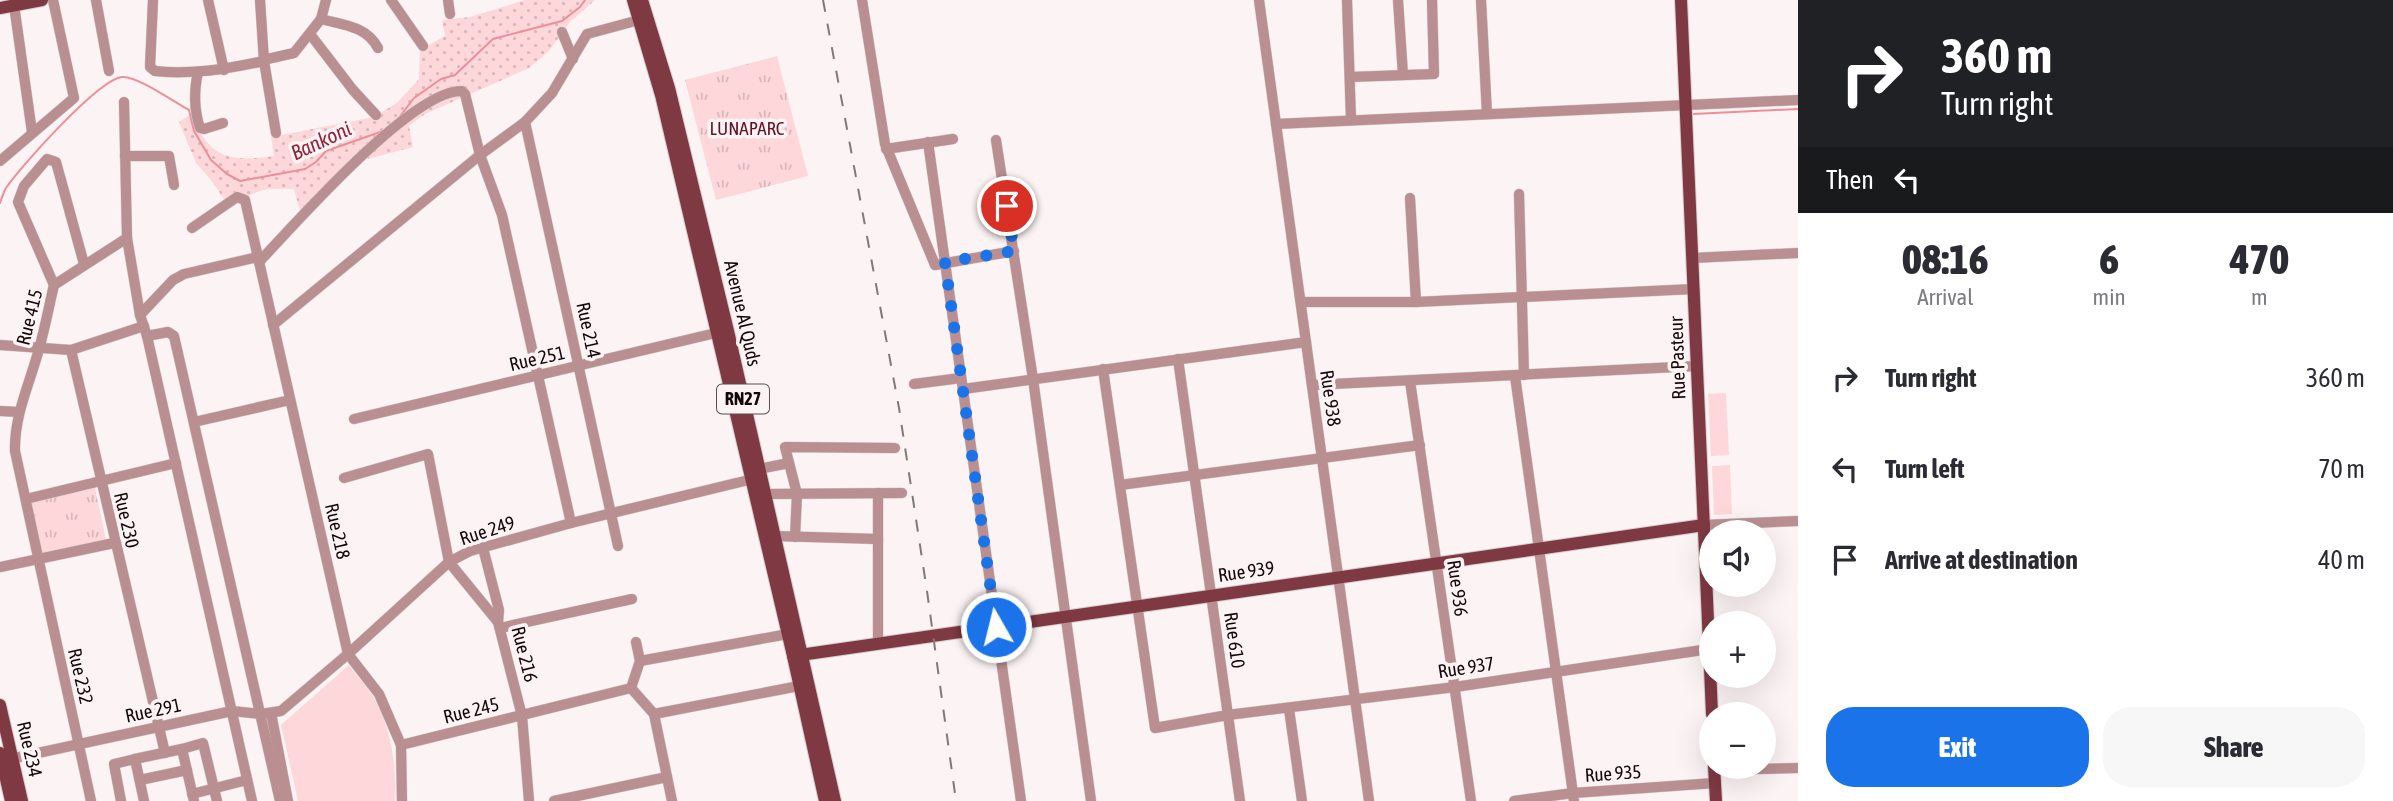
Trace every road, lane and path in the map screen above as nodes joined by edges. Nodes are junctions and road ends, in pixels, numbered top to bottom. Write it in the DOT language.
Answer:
graph roads {
  1 [pos="42,0"];
  2 [pos="53,0"];
  3 [pos="96,0"];
  4 [pos="153,0"];
  5 [pos="208,0"];
  6 [pos="260,0"];
  7 [pos="326,0"];
  8 [pos="391,0"];
  9 [pos="448,0"];
  10 [pos="633,0"];
  11 [pos="642,0"];
  12 [pos="862,0"];
  13 [pos="1259,0"];
  14 [pos="1348,0"];
  15 [pos="1398,0"];
  16 [pos="1432,0"];
  17 [pos="1481,0"];
  18 [pos="1681,0"];
  19 [pos="21,3"];
  20 [pos="0,8"];
  21 [pos="450,14"];
  22 [pos="321,19"];
  23 [pos="639,20"];
  24 [pos="562,32"];
  25 [pos="310,34"];
  26 [pos="423,46"];
  27 [pos="378,48"];
  28 [pos="573,60"];
  29 [pos="263,61"];
  30 [pos="224,70"];
  31 [pos="109,71"];
  32 [pos="198,72"];
  33 [pos="1403,75"];
  34 [pos="1350,76"];
  35 [pos="1798,100"];
  36 [pos="124,102"];
  37 [pos="1686,105"];
  38 [pos="1487,114"];
  39 [pos="376,115"];
  40 [pos="1351,120"];
  41 [pos="525,122"];
  42 [pos="223,123"];
  43 [pos="1276,124"];
  44 [pos="32,132"];
  45 [pos="275,133"];
  46 [pos="953,139"];
  47 [pos="996,140"];
  48 [pos="928,142"];
  49 [pos="886,149"];
  50 [pos="480,155"];
  51 [pos="125,156"];
  52 [pos="0,161"];
  53 [pos="174,185"];
  54 [pos="1518,194"];
  55 [pos="1410,198"];
  56 [pos="192,228"];
  57 [pos="127,238"];
  58 [pos="1014,251"];
  59 [pos="1798,253"];
  60 [pos="1692,258"];
  61 [pos="258,260"];
  62 [pos="945,262"];
  63 [pos="84,264"];
  64 [pos="54,285"];
  65 [pos="1694,289"];
  66 [pos="1521,295"];
  67 [pos="1301,302"];
  68 [pos="1416,302"];
  69 [pos="140,315"];
  70 [pos="273,325"];
  71 [pos="145,331"];
  72 [pos="722,332"];
  73 [pos="1306,341"];
  74 [pos="0,345"];
  75 [pos="40,349"];
  76 [pos="71,350"];
  77 [pos="1178,359"];
  78 [pos="579,366"];
  79 [pos="1697,366"];
  80 [pos="1103,369"];
  81 [pos="538,375"];
  82 [pos="1519,376"];
  83 [pos="961,377"];
  84 [pos="1033,379"];
  85 [pos="1410,381"];
  86 [pos="914,384"];
  87 [pos="1312,385"];
  88 [pos="963,389"];
  89 [pos="290,400"];
  90 [pos="0,411"];
  91 [pos="19,412"];
  92 [pos="354,419"];
  93 [pos="194,422"];
  94 [pos="1420,445"];
  95 [pos="895,448"];
  96 [pos="1322,458"];
  97 [pos="176,463"];
  98 [pos="789,463"];
  99 [pos="757,475"];
  100 [pos="1194,475"];
  101 [pos="344,478"];
  102 [pos="100,482"];
  103 [pos="1120,485"];
  104 [pos="878,493"];
  105 [pos="902,493"];
  106 [pos="765,494"];
  107 [pos="797,494"];
  108 [pos="26,499"];
  109 [pos="611,513"];
  110 [pos="1704,520"];
  111 [pos="1798,521"];
  112 [pos="1776,522"];
  113 [pos="571,523"];
  114 [pos="1699,526"];
  115 [pos="775,536"];
  116 [pos="795,537"];
  117 [pos="878,539"];
  118 [pos="114,543"];
  119 [pos="618,546"];
  120 [pos="483,548"];
  121 [pos="1539,549"];
  122 [pos="37,559"];
  123 [pos="449,562"];
  124 [pos="1437,564"];
  125 [pos="0,567"];
  126 [pos="1338,578"];
  127 [pos="1211,596"];
  128 [pos="632,599"];
  129 [pos="1138,607"];
  130 [pos="1066,617"];
  131 [pos="499,625"];
  132 [pos="996,627"];
  133 [pos="788,634"];
  134 [pos="636,642"];
  135 [pos="878,643"];
  136 [pos="1699,650"];
  137 [pos="348,654"];
  138 [pos="797,655"];
  139 [pos="640,661"];
  140 [pos="1556,670"];
  141 [pos="799,686"];
  142 [pos="1455,687"];
  143 [pos="631,688"];
  144 [pos="1355,700"];
  145 [pos="0,705"];
  146 [pos="1289,709"];
  147 [pos="232,711"];
  148 [pos="266,713"];
  149 [pos="654,714"];
  150 [pos="1228,715"];
  151 [pos="522,716"];
  152 [pos="159,727"];
  153 [pos="78,744"];
  154 [pos="401,745"];
  155 [pos="182,750"];
  156 [pos="165,753"];
  157 [pos="3,758"];
  158 [pos="135,759"];
  159 [pos="1798,768"];
  160 [pos="1776,769"];
  161 [pos="187,771"];
  162 [pos="1699,776"];
  163 [pos="667,777"];
  164 [pos="1714,779"];
  165 [pos="140,780"];
  166 [pos="247,780"];
  167 [pos="214,788"];
  168 [pos="193,797"];
  169 [pos="1574,797"];
  170 [pos="11,801"];
  171 [pos="22,801"];
  172 [pos="91,801"];
  173 [pos="121,801"];
  174 [pos="144,801"];
  175 [pos="217,801"];
  176 [pos="252,801"];
  177 [pos="280,801"];
  178 [pos="288,801"];
  179 [pos="402,801"];
  180 [pos="529,801"];
  181 [pos="554,801"];
  182 [pos="672,801"];
  183 [pos="825,801"];
  184 [pos="835,801"];
  185 [pos="1021,801"];
  186 [pos="1091,801"];
  187 [pos="1240,801"];
  188 [pos="1302,801"];
  189 [pos="1369,801"];
  190 [pos="1471,801"];
  191 [pos="1514,801"];
  192 [pos="1716,801"];
  1 -- 19 [label="main road"];
  2 -- 44 [label="street"];
  3 -- 31 [label="street"];
  4 -- 32 [label="street"];
  5 -- 30 [label="street"];
  6 -- 29 [label="street"];
  7 -- 22 [label="street"];
  8 -- 26 [label="street"];
  9 -- 21 [label="street"];
  10 -- 23 [label="main road, Avenue Al Quds / RN27"];
  11 -- 72 [label="main road, Avenue Al Quds / RN27"];
  12 -- 49 [label="street"];
  13 -- 43 [label="street, Rue 938"];
  14 -- 34 [label="street"];
  15 -- 33 [label="street"];
  16 -- 33 [label="street"];
  17 -- 38 [label="street"];
  18 -- 37 [label="main road, Rue Pasteur"];
  19 -- 20 [label="main road"];
  19 -- 44 [label="street"];
  22 -- 25 [label="street"];
  22 -- 27 [label="street"];
  23 -- 28 [label="street"];
  23 -- 72 [label="main road, Avenue Al Quds / RN27"];
  24 -- 28 [label="street"];
  25 -- 29 [label="street"];
  25 -- 39 [label="street"];
  28 -- 41 [label="street"];
  29 -- 30 [label="street"];
  29 -- 45 [label="street"];
  30 -- 32 [label="street"];
  32 -- 42 [label="street"];
  33 -- 34 [label="street"];
  34 -- 40 [label="street"];
  35 -- 37 [label="street"];
  36 -- 51 [label="street"];
  37 -- 38 [label="street"];
  37 -- 60 [label="main road, Rue Pasteur"];
  38 -- 40 [label="street"];
  40 -- 43 [label="street"];
  41 -- 50 [label="street"];
  41 -- 78 [label="street, Rue 214"];
  43 -- 67 [label="street, Rue 938"];
  44 -- 52 [label="street"];
  46 -- 48 [label="street"];
  47 -- 58 [label="street"];
  48 -- 49 [label="street"];
  48 -- 62 [label="street"];
  49 -- 62 [label="street"];
  50 -- 61 [label="street"];
  50 -- 70 [label="street"];
  50 -- 81 [label="street"];
  51 -- 53 [label="street"];
  51 -- 57 [label="street"];
  54 -- 66 [label="street"];
  55 -- 68 [label="street"];
  56 -- 61 [label="street, Rue 218"];
  57 -- 63 [label="street, Rue 415"];
  57 -- 69 [label="street"];
  58 -- 62 [label="street"];
  58 -- 84 [label="street"];
  59 -- 60 [label="street"];
  60 -- 65 [label="main road, Rue Pasteur"];
  61 -- 69 [label="street"];
  61 -- 70 [label="street, Rue 218"];
  62 -- 83 [label="street"];
  63 -- 64 [label="street, Rue 415"];
  63 -- 64 [label="street"];
  64 -- 75 [label="street, Rue 415"];
  65 -- 66 [label="street"];
  65 -- 79 [label="main road, Rue Pasteur"];
  66 -- 68 [label="street"];
  66 -- 82 [label="street"];
  67 -- 68 [label="street"];
  67 -- 73 [label="street, Rue 938"];
  69 -- 71 [label="street"];
  70 -- 89 [label="street, Rue 218"];
  71 -- 76 [label="street"];
  71 -- 93 [label="street"];
  71 -- 97 [label="street"];
  72 -- 78 [label="street, Rue 251"];
  72 -- 99 [label="main road, Avenue Al Quds / RN27"];
  73 -- 77 [label="street"];
  73 -- 87 [label="street, Rue 938"];
  74 -- 75 [label="street"];
  75 -- 76 [label="street"];
  75 -- 91 [label="street, Rue 415"];
  76 -- 102 [label="street, Rue 230"];
  77 -- 80 [label="street"];
  77 -- 100 [label="street, Rue 610"];
  78 -- 81 [label="street, Rue 251"];
  78 -- 109 [label="street, Rue 214"];
  79 -- 82 [label="street"];
  79 -- 110 [label="main road, Rue Pasteur"];
  80 -- 84 [label="street"];
  80 -- 103 [label="street"];
  81 -- 92 [label="street, Rue 251"];
  81 -- 113 [label="street"];
  82 -- 85 [label="street"];
  82 -- 121 [label="street"];
  83 -- 86 [label="street"];
  83 -- 88 [label="street"];
  84 -- 88 [label="street"];
  84 -- 130 [label="street"];
  85 -- 87 [label="street"];
  85 -- 94 [label="street, Rue 936"];
  87 -- 96 [label="street, Rue 938"];
  88 -- 132 [label="street"];
  89 -- 93 [label="street"];
  89 -- 137 [label="street, Rue 218"];
  90 -- 91 [label="street"];
  91 -- 108 [label="street, Rue 415"];
  93 -- 148 [label="street"];
  94 -- 96 [label="street"];
  94 -- 124 [label="street, Rue 936"];
  95 -- 98 [label="street"];
  96 -- 100 [label="street"];
  96 -- 126 [label="street, Rue 938"];
  97 -- 102 [label="street"];
  97 -- 147 [label="street"];
  98 -- 99 [label="street, Rue 249"];
  98 -- 107 [label="street"];
  99 -- 106 [label="main road, Avenue Al Quds / RN27"];
  99 -- 109 [label="street, Rue 249"];
  99 -- 133 [label="main road, Avenue Al Quds / RN27"];
  100 -- 103 [label="street"];
  100 -- 127 [label="street, Rue 610"];
  101 -- 123 [label="street, Rue 216"];
  102 -- 108 [label="street"];
  102 -- 118 [label="street, Rue 230"];
  103 -- 129 [label="street"];
  104 -- 105 [label="street"];
  104 -- 107 [label="street"];
  104 -- 117 [label="street"];
  106 -- 107 [label="street"];
  106 -- 115 [label="main road, Avenue Al Quds / RN27"];
  107 -- 116 [label="street"];
  108 -- 122 [label="street, Rue 415"];
  109 -- 113 [label="street, Rue 249"];
  109 -- 119 [label="street, Rue 214"];
  111 -- 112 [label="street"];
  113 -- 120 [label="street, Rue 249"];
  114 -- 121 [label="main road, Rue 939"];
  115 -- 116 [label="street"];
  115 -- 138 [label="main road, Avenue Al Quds / RN27"];
  116 -- 117 [label="street"];
  117 -- 135 [label="street"];
  118 -- 122 [label="street"];
  118 -- 152 [label="street, Rue 230"];
  120 -- 123 [label="street, Rue 249"];
  120 -- 131 [label="street"];
  121 -- 124 [label="main road, Rue 939"];
  121 -- 140 [label="street"];
  122 -- 125 [label="street"];
  122 -- 153 [label="street, Rue 232"];
  123 -- 131 [label="street, Rue 216"];
  123 -- 137 [label="street, Rue 249"];
  124 -- 126 [label="main road, Rue 939"];
  124 -- 142 [label="street, Rue 936"];
  126 -- 127 [label="main road, Rue 939"];
  126 -- 144 [label="street, Rue 938"];
  127 -- 129 [label="main road, Rue 939"];
  127 -- 150 [label="street, Rue 610"];
  128 -- 131 [label="street"];
  129 -- 130 [label="main road, Rue 939"];
  129 -- 150 [label="street, Rue 937"];
  130 -- 132 [label="main road, Rue 939"];
  130 -- 186 [label="street"];
  131 -- 151 [label="street, Rue 216"];
  132 -- 135 [label="main road, Rue 939"];
  132 -- 185 [label="street"];
  133 -- 138 [label="main road, Avenue Al Quds / RN27"];
  133 -- 139 [label="street"];
  134 -- 139 [label="street"];
  135 -- 138 [label="main road, Rue 939"];
  136 -- 140 [label="street, Rue 937"];
  137 -- 148 [label="street, Rue 249"];
  137 -- 154 [label="street, Rue 218"];
  138 -- 141 [label="main road, Avenue Al Quds / RN27"];
  138 -- 184 [label="main road, Avenue Al Quds / RN27"];
  139 -- 143 [label="street"];
  140 -- 142 [label="street, Rue 937"];
  140 -- 169 [label="street"];
  141 -- 149 [label="street"];
  141 -- 183 [label="main road, Avenue Al Quds / RN27"];
  142 -- 144 [label="street, Rue 937"];
  142 -- 190 [label="street, Rue 936"];
  143 -- 149 [label="street"];
  143 -- 151 [label="street, Rue 245"];
  144 -- 146 [label="street, Rue 937"];
  144 -- 189 [label="street, Rue 938"];
  145 -- 157 [label="main road, Rue 234"];
  146 -- 150 [label="street, Rue 937"];
  146 -- 188 [label="street"];
  147 -- 148 [label="street"];
  147 -- 152 [label="street, Rue 291"];
  147 -- 166 [label="street"];
  148 -- 177 [label="street"];
  148 -- 178 [label="street"];
  149 -- 163 [label="street"];
  150 -- 187 [label="street, Rue 610"];
  151 -- 154 [label="street, Rue 245"];
  151 -- 180 [label="street, Rue 216"];
  152 -- 153 [label="street, Rue 291"];
  152 -- 156 [label="street, Rue 230"];
  153 -- 157 [label="street, Rue 291"];
  153 -- 172 [label="street, Rue 232"];
  154 -- 179 [label="street, Rue 218"];
  155 -- 156 [label="street"];
  155 -- 161 [label="street"];
  155 -- 167 [label="street"];
  156 -- 158 [label="street"];
  157 -- 170 [label="main road, Rue 234"];
  157 -- 171 [label="main road, Rue 234"];
  158 -- 165 [label="street"];
  158 -- 173 [label="street"];
  159 -- 160 [label="street, Rue 935"];
  161 -- 165 [label="street"];
  161 -- 168 [label="street"];
  162 -- 169 [label="street, Rue 935"];
  163 -- 181 [label="street"];
  163 -- 182 [label="street"];
  164 -- 192 [label="main road"];
  165 -- 174 [label="street"];
  166 -- 167 [label="street"];
  166 -- 176 [label="street"];
  167 -- 168 [label="street"];
  167 -- 175 [label="street"];
  169 -- 191 [label="street, Rue 935"];
}
